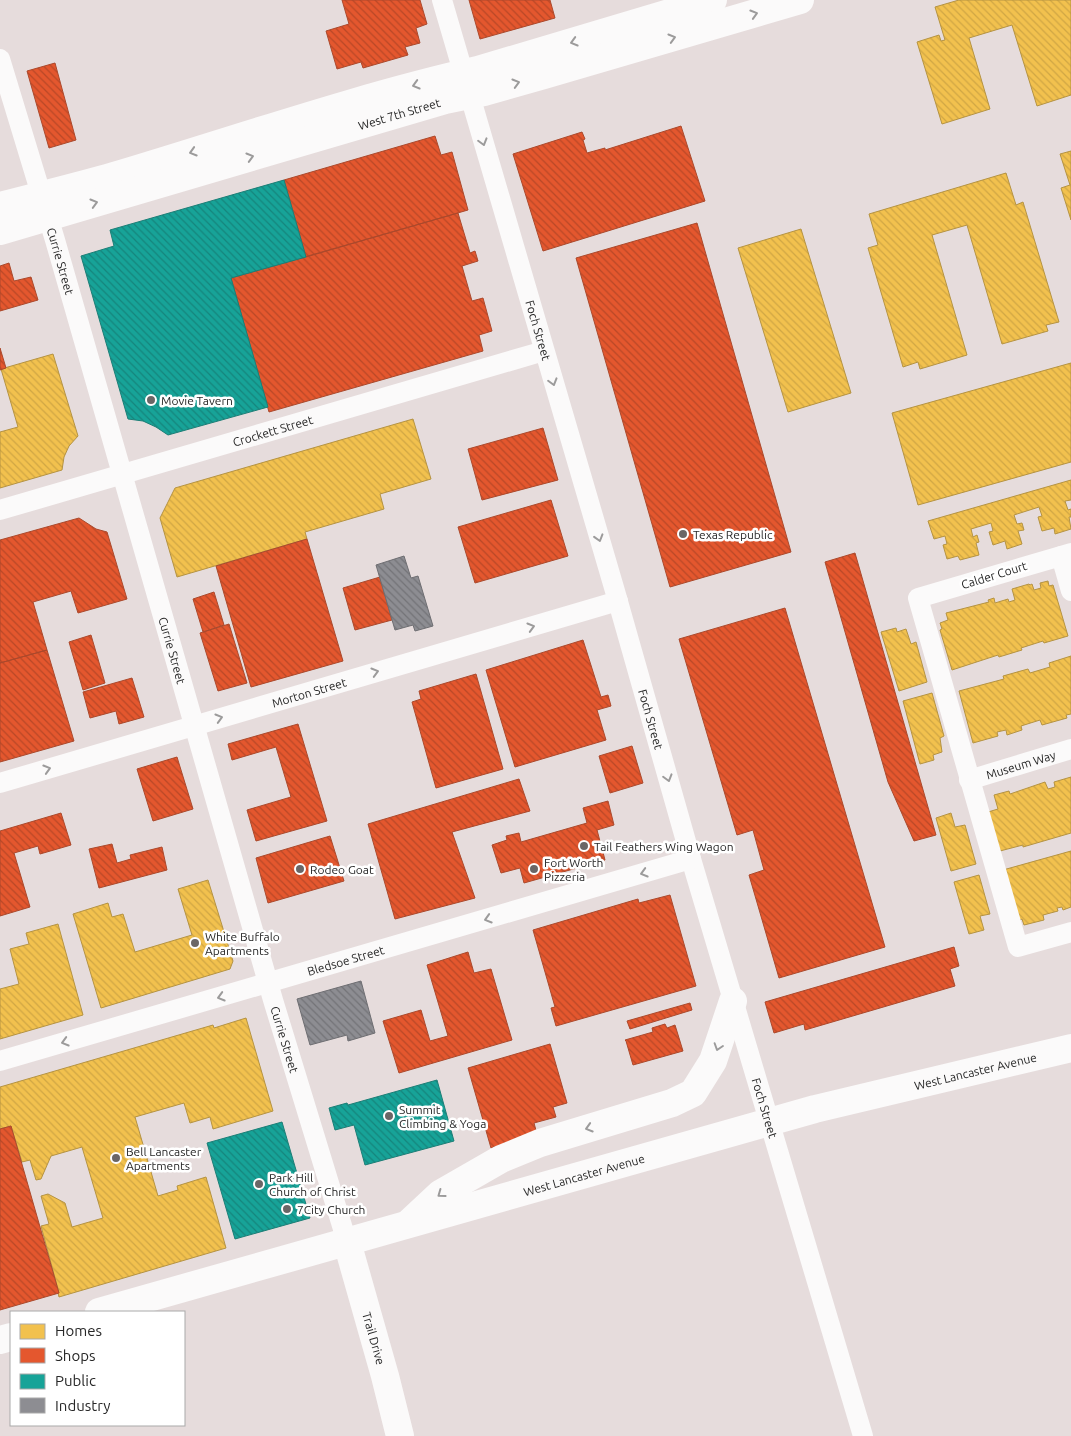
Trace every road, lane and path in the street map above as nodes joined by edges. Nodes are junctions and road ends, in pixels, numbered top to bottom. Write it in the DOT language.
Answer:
graph roads {
  1 [pos="442,0"];
  2 [pos="713,0"];
  3 [pos="800,0"];
  4 [pos="0,58"];
  5 [pos="466,84"];
  6 [pos="0,206"];
  7 [pos="44,206"];
  8 [pos="0,231"];
  9 [pos="544,351"];
  10 [pos="122,474"];
  11 [pos="0,510"];
  12 [pos="1066,554"];
  13 [pos="1071,591"];
  14 [pos="618,602"];
  15 [pos="194,725"];
  16 [pos="1071,749"];
  17 [pos="969,780"];
  18 [pos="0,783"];
  19 [pos="691,859"];
  20 [pos="1071,932"];
  21 [pos="268,984"];
  22 [pos="733,1000"];
  23 [pos="1071,1048"];
  24 [pos="0,1061"];
  25 [pos="406,1226"];
  26 [pos="346,1242"];
  27 [pos="103,1311"];
  28 [pos="400,1436"];
  29 [pos="863,1436"];
  1 -- 5 [label="street, Foch Street"];
  2 -- 5 [label="main road, West 7th Street, one-way"];
  5 -- 3 [label="main road, West 7th Street, one-way"];
  4 -- 7 [label="street, Currie Street"];
  5 -- 7 [label="main road, West 7th Street"];
  5 -- 9 [label="street, Foch Street, one-way"];
  6 -- 7 [label="main road, West 7th Street"];
  7 -- 8 [label="main road, West 7th Street"];
  7 -- 10 [label="street, Currie Street"];
  9 -- 10 [label="street, Crockett Street"];
  9 -- 14 [label="street, Foch Street, one-way"];
  10 -- 11 [label="street, Crockett Street"];
  10 -- 15 [label="street, Currie Street"];
  12 -- 13 [label="street"];
  12 -- 17 [label="street, Calder Court"];
  15 -- 14 [label="street, Morton Street, one-way"];
  14 -- 19 [label="street, Foch Street, one-way"];
  18 -- 15 [label="street, Morton Street, one-way"];
  15 -- 21 [label="street, Currie Street"];
  16 -- 17 [label="street, Museum Way"];
  17 -- 20 [label="street"];
  19 -- 21 [label="street, Bledsoe Street, one-way"];
  19 -- 22 [label="street, Foch Street"];
  21 -- 24 [label="street, Bledsoe Street, one-way"];
  21 -- 26 [label="street, Currie Street"];
  22 -- 25 [label="main road, one-way"];
  22 -- 29 [label="street, Foch Street"];
  23 -- 25 [label="main road, West Lancaster Avenue"];
  25 -- 26 [label="main road, West Lancaster Avenue"];
  26 -- 27 [label="main road, West Lancaster Avenue"];
  26 -- 28 [label="main road, Trail Drive"];
}
